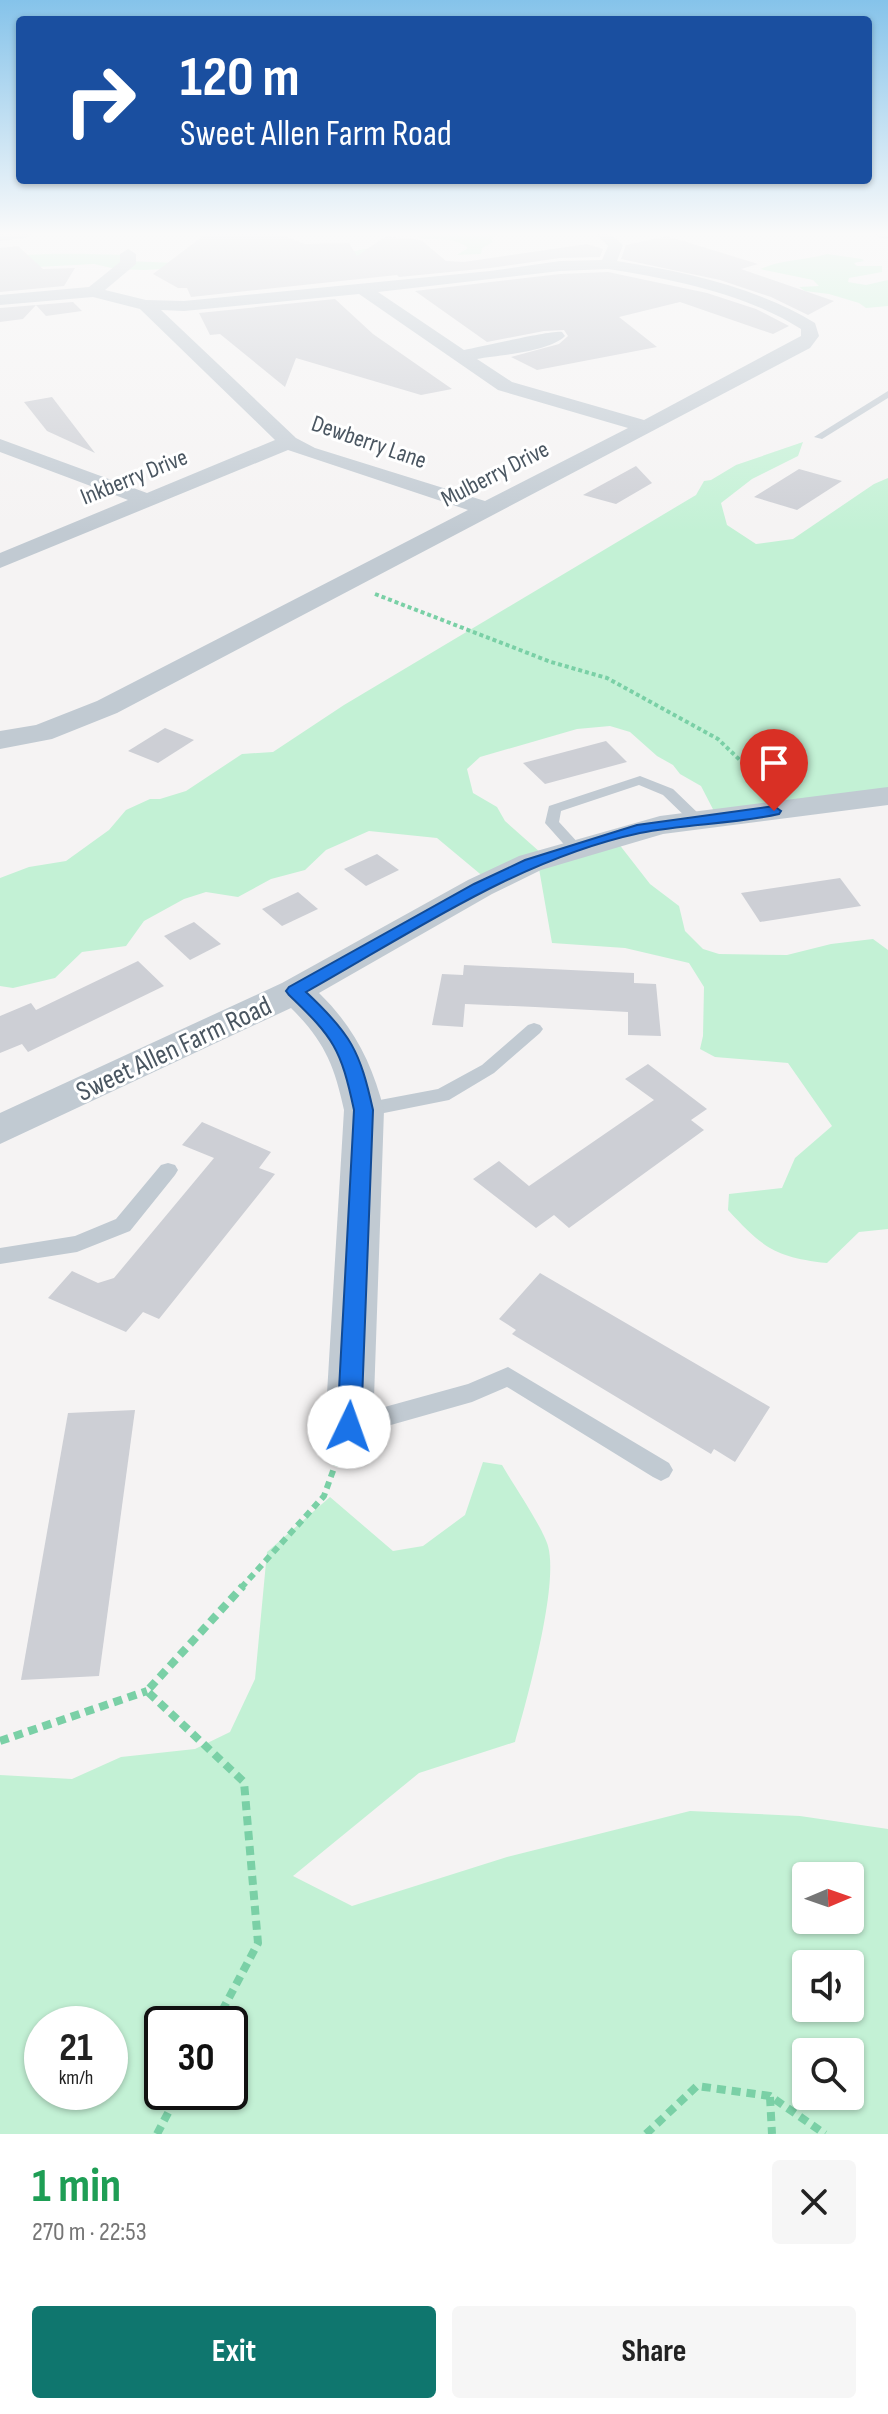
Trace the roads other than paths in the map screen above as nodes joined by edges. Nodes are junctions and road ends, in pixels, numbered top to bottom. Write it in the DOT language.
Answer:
graph roads {
  1 [pos="175,333"];
  2 [pos="427,333"];
  3 [pos="810,333"];
  4 [pos="556,336"];
  5 [pos="462,356"];
  6 [pos="888,394"];
  7 [pos="644,426"];
  8 [pos="819,437"];
  9 [pos="289,442"];
  10 [pos="0,445"];
  11 [pos="147,500"];
  12 [pos="484,508"];
  13 [pos="0,561"];
  14 [pos="0,740"];
  15 [pos="888,796"];
  16 [pos="696,819"];
  17 [pos="575,848"];
  18 [pos="295,991"];
  19 [pos="534,1029"];
  20 [pos="364,1110"];
  21 [pos="0,1130"];
  22 [pos="168,1170"];
  23 [pos="0,1256"];
  24 [pos="349,1427"];
  25 [pos="661,1470"];
  1 -- 9 [label="street, Dewberry Lane"];
  2 -- 5 [label="street"];
  3 -- 7 [label="street, Mulberry Drive"];
  4 -- 5 [label="street"];
  5 -- 7 [label="street"];
  6 -- 8 [label="lane"];
  7 -- 12 [label="street, Mulberry Drive"];
  9 -- 11 [label="street, Inkberry Drive"];
  9 -- 12 [label="street, Dewberry Lane"];
  10 -- 11 [label="street"];
  11 -- 13 [label="street, Inkberry Drive"];
  12 -- 14 [label="street, Mulberry Drive"];
  15 -- 16 [label="street, Sweet Allen Farm Road"];
  16 -- 17 [label="street, Sweet Allen Farm Road"];
  16 -- 17 [label="lane"];
  17 -- 18 [label="street, Sweet Allen Farm Road"];
  18 -- 20 [label="street"];
  18 -- 21 [label="street, Sweet Allen Farm Road"];
  19 -- 20 [label="lane"];
  20 -- 24 [label="street"];
  22 -- 23 [label="lane"];
  24 -- 25 [label="lane"];
}
